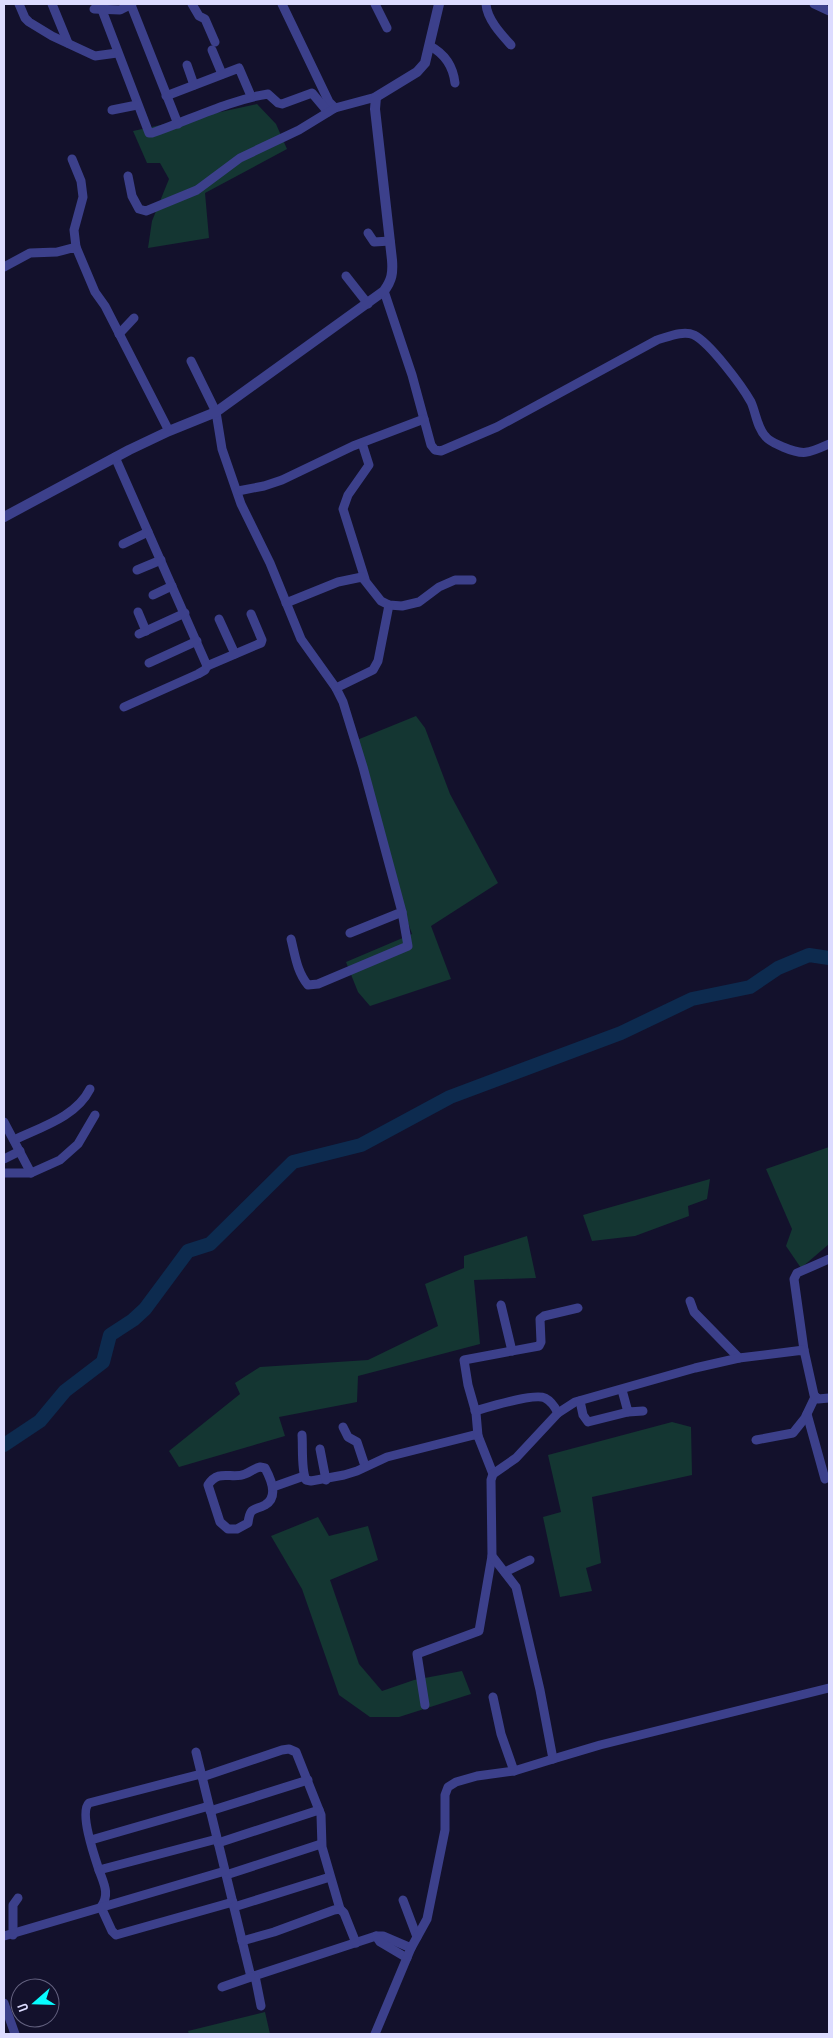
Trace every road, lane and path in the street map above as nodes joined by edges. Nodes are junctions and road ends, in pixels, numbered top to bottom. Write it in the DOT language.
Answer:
graph roads {
  1 [pos="19,4"];
  2 [pos="52,4"];
  3 [pos="132,4"];
  4 [pos="192,4"];
  5 [pos="282,4"];
  6 [pos="378,4"];
  7 [pos="439,4"];
  8 [pos="486,4"];
  9 [pos="814,4"];
  10 [pos="829,11"];
  11 [pos="387,28"];
  12 [pos="68,43"];
  13 [pos="511,45"];
  14 [pos="430,46"];
  15 [pos="117,53"];
  16 [pos="187,65"];
  17 [pos="222,74"];
  18 [pos="454,83"];
  19 [pos="194,85"];
  20 [pos="166,96"];
  21 [pos="251,96"];
  22 [pos="376,96"];
  23 [pos="137,105"];
  24 [pos="112,110"];
  25 [pos="331,110"];
  26 [pos="178,124"];
  27 [pos="72,159"];
  28 [pos="128,176"];
  29 [pos="368,233"];
  30 [pos="390,241"];
  31 [pos="76,247"];
  32 [pos="4,267"];
  33 [pos="346,276"];
  34 [pos="384,291"];
  35 [pos="368,304"];
  36 [pos="134,318"];
  37 [pos="119,334"];
  38 [pos="191,361"];
  39 [pos="216,412"];
  40 [pos="424,419"];
  41 [pos="169,430"];
  42 [pos="362,444"];
  43 [pos="829,444"];
  44 [pos="115,457"];
  45 [pos="238,490"];
  46 [pos="4,517"];
  47 [pos="148,532"];
  48 [pos="124,544"];
  49 [pos="161,560"];
  50 [pos="137,570"];
  51 [pos="365,580"];
  52 [pos="472,580"];
  53 [pos="172,586"];
  54 [pos="153,595"];
  55 [pos="286,603"];
  56 [pos="389,605"];
  57 [pos="138,612"];
  58 [pos="185,613"];
  59 [pos="251,614"];
  60 [pos="219,619"];
  61 [pos="197,640"];
  62 [pos="235,654"];
  63 [pos="149,663"];
  64 [pos="207,666"];
  65 [pos="336,688"];
  66 [pos="124,707"];
  67 [pos="402,912"];
  68 [pos="350,933"];
  69 [pos="291,939"];
  70 [pos="90,1089"];
  71 [pos="95,1115"];
  72 [pos="4,1122"];
  73 [pos="14,1140"];
  74 [pos="20,1151"];
  75 [pos="4,1159"];
  76 [pos="4,1173"];
  77 [pos="31,1173"];
  78 [pos="829,1259"];
  79 [pos="690,1301"];
  80 [pos="501,1305"];
  81 [pos="578,1308"];
  82 [pos="804,1350"];
  83 [pos="512,1351"];
  84 [pos="740,1358"];
  85 [pos="622,1390"];
  86 [pos="815,1397"];
  87 [pos="829,1398"];
  88 [pos="580,1401"];
  89 [pos="475,1411"];
  90 [pos="643,1411"];
  91 [pos="628,1412"];
  92 [pos="558,1413"];
  93 [pos="807,1414"];
  94 [pos="343,1427"];
  95 [pos="302,1434"];
  96 [pos="478,1436"];
  97 [pos="756,1440"];
  98 [pos="320,1448"];
  99 [pos="365,1466"];
  100 [pos="493,1474"];
  101 [pos="304,1476"];
  102 [pos="326,1480"];
  103 [pos="825,1480"];
  104 [pos="273,1487"];
  105 [pos="492,1556"];
  106 [pos="530,1560"];
  107 [pos="505,1572"];
  108 [pos="829,1688"];
  109 [pos="493,1696"];
  110 [pos="425,1705"];
  111 [pos="196,1752"];
  112 [pos="553,1759"];
  113 [pos="514,1771"];
  114 [pos="202,1776"];
  115 [pos="308,1780"];
  116 [pos="210,1809"];
  117 [pos="319,1810"];
  118 [pos="91,1840"];
  119 [pos="218,1841"];
  120 [pos="321,1844"];
  121 [pos="99,1870"];
  122 [pos="226,1873"];
  123 [pos="330,1877"];
  124 [pos="18,1898"];
  125 [pos="403,1900"];
  126 [pos="233,1904"];
  127 [pos="101,1907"];
  128 [pos="340,1909"];
  129 [pos="8,1935"];
  130 [pos="376,1936"];
  131 [pos="417,1937"];
  132 [pos="242,1941"];
  133 [pos="356,1943"];
  134 [pos="411,1948"];
  135 [pos="408,1958"];
  136 [pos="253,1977"];
  137 [pos="222,1987"];
  138 [pos="4,2003"];
  139 [pos="261,2006"];
  140 [pos="15,2034"];
  141 [pos="375,2034"];
  1 -- 12 [label="street"];
  2 -- 12 [label="street"];
  3 -- 15 [label="street"];
  3 -- 20 [label="street"];
  4 -- 17 [label="street"];
  5 -- 25 [label="street"];
  6 -- 11 [label="street"];
  7 -- 14 [label="street"];
  8 -- 13 [label="street"];
  9 -- 10 [label="street"];
  12 -- 15 [label="street"];
  14 -- 18 [label="street"];
  14 -- 22 [label="street"];
  15 -- 23 [label="street"];
  16 -- 19 [label="street"];
  17 -- 19 [label="street"];
  17 -- 21 [label="street"];
  19 -- 20 [label="street"];
  20 -- 26 [label="street"];
  21 -- 25 [label="street"];
  21 -- 26 [label="street"];
  22 -- 25 [label="street"];
  22 -- 30 [label="street"];
  23 -- 24 [label="street"];
  23 -- 26 [label="street"];
  25 -- 28 [label="street"];
  27 -- 31 [label="street"];
  29 -- 30 [label="street"];
  30 -- 34 [label="street"];
  31 -- 32 [label="street"];
  31 -- 37 [label="street"];
  33 -- 35 [label="street"];
  34 -- 35 [label="street"];
  34 -- 40 [label="street"];
  35 -- 39 [label="street"];
  36 -- 37 [label="street"];
  37 -- 41 [label="street"];
  38 -- 39 [label="street"];
  39 -- 41 [label="street"];
  39 -- 45 [label="street"];
  40 -- 42 [label="street"];
  40 -- 43 [label="street"];
  41 -- 44 [label="street"];
  42 -- 45 [label="street"];
  42 -- 51 [label="street"];
  44 -- 46 [label="street"];
  44 -- 47 [label="street"];
  45 -- 55 [label="street"];
  47 -- 48 [label="street"];
  47 -- 49 [label="street"];
  49 -- 50 [label="street"];
  49 -- 53 [label="street"];
  51 -- 55 [label="street"];
  51 -- 56 [label="street"];
  52 -- 56 [label="street"];
  53 -- 54 [label="street"];
  53 -- 58 [label="street"];
  55 -- 65 [label="street"];
  56 -- 65 [label="street"];
  57 -- 58 [label="street"];
  58 -- 61 [label="street"];
  59 -- 62 [label="street"];
  60 -- 62 [label="street"];
  61 -- 63 [label="street"];
  61 -- 64 [label="street"];
  62 -- 64 [label="street"];
  64 -- 66 [label="street"];
  65 -- 67 [label="street"];
  67 -- 68 [label="street"];
  67 -- 69 [label="street"];
  70 -- 73 [label="street"];
  71 -- 77 [label="street"];
  72 -- 73 [label="street"];
  73 -- 74 [label="street"];
  74 -- 75 [label="street"];
  74 -- 77 [label="street"];
  76 -- 77 [label="street"];
  78 -- 82 [label="street"];
  79 -- 84 [label="street"];
  80 -- 83 [label="street"];
  81 -- 83 [label="street"];
  82 -- 84 [label="street"];
  82 -- 86 [label="street"];
  83 -- 89 [label="street"];
  84 -- 85 [label="street"];
  85 -- 88 [label="street"];
  85 -- 91 [label="street"];
  86 -- 87 [label="street"];
  86 -- 93 [label="street"];
  88 -- 91 [label="street"];
  88 -- 92 [label="street"];
  89 -- 92 [label="street"];
  89 -- 96 [label="street"];
  90 -- 91 [label="street"];
  92 -- 100 [label="street"];
  93 -- 97 [label="street"];
  93 -- 103 [label="street"];
  94 -- 99 [label="street"];
  95 -- 101 [label="street"];
  96 -- 99 [label="street"];
  96 -- 100 [label="street"];
  98 -- 102 [label="street"];
  99 -- 102 [label="street"];
  100 -- 105 [label="street"];
  101 -- 102 [label="street"];
  101 -- 104 [label="street"];
  104 -- 104 [label="street"];
  105 -- 107 [label="street"];
  105 -- 110 [label="street"];
  106 -- 107 [label="street"];
  107 -- 112 [label="street"];
  108 -- 112 [label="street"];
  109 -- 113 [label="street"];
  111 -- 114 [label="street"];
  112 -- 113 [label="street"];
  113 -- 131 [label="street"];
  114 -- 115 [label="street"];
  114 -- 116 [label="street"];
  114 -- 118 [label="street"];
  115 -- 116 [label="street"];
  115 -- 117 [label="street"];
  116 -- 118 [label="street"];
  116 -- 119 [label="street"];
  117 -- 119 [label="street"];
  117 -- 120 [label="street"];
  118 -- 121 [label="street"];
  119 -- 121 [label="street"];
  119 -- 122 [label="street"];
  120 -- 122 [label="street"];
  120 -- 123 [label="street"];
  121 -- 127 [label="street"];
  122 -- 126 [label="street"];
  122 -- 127 [label="street"];
  123 -- 126 [label="street"];
  123 -- 128 [label="street"];
  124 -- 129 [label="street"];
  125 -- 131 [label="street"];
  126 -- 127 [label="street"];
  126 -- 132 [label="street"];
  127 -- 129 [label="street"];
  128 -- 132 [label="street"];
  128 -- 133 [label="street"];
  130 -- 133 [label="street"];
  130 -- 134 [label="street"];
  130 -- 135 [label="street"];
  131 -- 134 [label="street"];
  132 -- 136 [label="street"];
  133 -- 136 [label="street"];
  134 -- 135 [label="street"];
  135 -- 141 [label="street"];
  136 -- 137 [label="street"];
  136 -- 139 [label="street"];
  138 -- 140 [label="street"];
}
